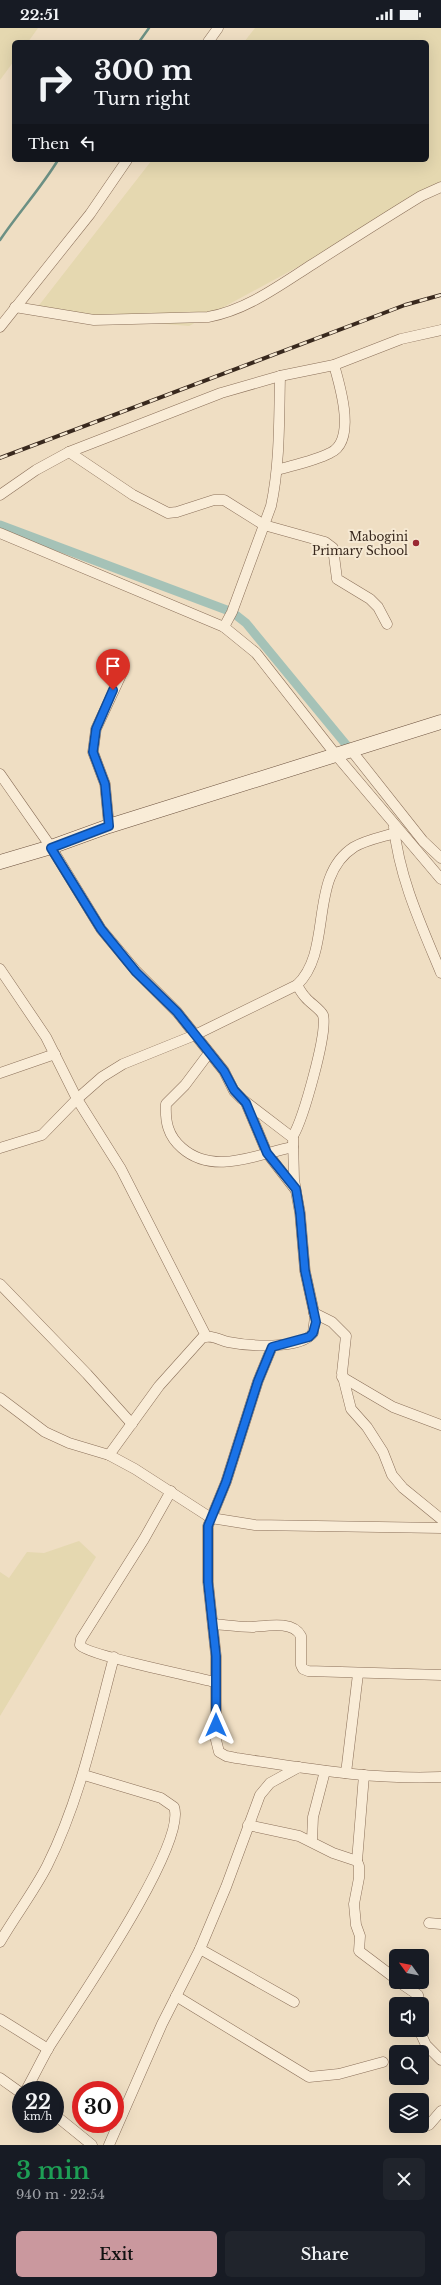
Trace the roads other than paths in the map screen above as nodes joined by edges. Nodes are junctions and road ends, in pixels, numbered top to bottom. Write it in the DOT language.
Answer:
graph roads {
  1 [pos="218,28"];
  2 [pos="209,40"];
  3 [pos="126,162"];
  4 [pos="441,187"];
  5 [pos="15,307"];
  6 [pos="0,328"];
  7 [pos="441,330"];
  8 [pos="334,365"];
  9 [pos="280,376"];
  10 [pos="69,452"];
  11 [pos="277,470"];
  12 [pos="0,495"];
  13 [pos="264,525"];
  14 [pos="0,533"];
  15 [pos="387,624"];
  16 [pos="224,627"];
  17 [pos="122,673"];
  18 [pos="441,722"];
  19 [pos="351,750"];
  20 [pos="336,755"];
  21 [pos="0,774"];
  22 [pos="109,826"];
  23 [pos="394,828"];
  24 [pos="51,848"];
  25 [pos="441,858"];
  26 [pos="0,862"];
  27 [pos="441,879"];
  28 [pos="0,969"];
  29 [pos="441,974"];
  30 [pos="297,985"];
  31 [pos="195,1035"];
  32 [pos="209,1053"];
  33 [pos="55,1054"];
  34 [pos="0,1073"];
  35 [pos="77,1099"];
  36 [pos="246,1103"];
  37 [pos="293,1136"];
  38 [pos="0,1148"];
  39 [pos="293,1148"];
  40 [pos="267,1153"];
  41 [pos="296,1189"];
  42 [pos="0,1284"];
  43 [pos="314,1313"];
  44 [pos="206,1336"];
  45 [pos="272,1347"];
  46 [pos="342,1377"];
  47 [pos="0,1398"];
  48 [pos="132,1424"];
  49 [pos="441,1424"];
  50 [pos="109,1455"];
  51 [pos="171,1491"];
  52 [pos="211,1518"];
  53 [pos="441,1519"];
  54 [pos="441,1528"];
  55 [pos="214,1624"];
  56 [pos="114,1657"];
  57 [pos="358,1674"];
  58 [pos="441,1675"];
  59 [pos="215,1682"];
  60 [pos="298,1767"];
  61 [pos="325,1771"];
  62 [pos="346,1773"];
  63 [pos="84,1775"];
  64 [pos="364,1775"];
  65 [pos="441,1777"];
  66 [pos="248,1825"];
  67 [pos="312,1840"];
  68 [pos="357,1861"];
  69 [pos="429,1923"];
  70 [pos="441,1924"];
  71 [pos="0,1942"];
  72 [pos="200,1949"];
  73 [pos="389,1974"];
  74 [pos="409,1989"];
  75 [pos="176,1996"];
  76 [pos="418,1997"];
  77 [pos="294,2002"];
  78 [pos="0,2019"];
  79 [pos="422,2037"];
  80 [pos="48,2049"];
  81 [pos="441,2060"];
  82 [pos="383,2062"];
  83 [pos="0,2078"];
  84 [pos="31,2081"];
  85 [pos="12,2087"];
  86 [pos="441,2110"];
  87 [pos="64,2122"];
  88 [pos="429,2125"];
  89 [pos="92,2145"];
  90 [pos="109,2145"];
  1 -- 2 [label="street"];
  3 -- 5 [label="street"];
  4 -- 5 [label="street"];
  5 -- 6 [label="street"];
  7 -- 8 [label="street"];
  8 -- 9 [label="street"];
  8 -- 11 [label="street"];
  9 -- 10 [label="street"];
  9 -- 11 [label="street"];
  10 -- 12 [label="street"];
  10 -- 13 [label="street"];
  11 -- 13 [label="street"];
  13 -- 15 [label="street"];
  13 -- 16 [label="street"];
  14 -- 16 [label="street"];
  16 -- 20 [label="street"];
  17 -- 22 [label="street"];
  18 -- 19 [label="street"];
  19 -- 20 [label="street"];
  19 -- 25 [label="street"];
  20 -- 22 [label="street"];
  20 -- 23 [label="street"];
  21 -- 24 [label="street"];
  22 -- 24 [label="street"];
  23 -- 27 [label="street"];
  23 -- 29 [label="street"];
  23 -- 30 [label="street"];
  24 -- 26 [label="street"];
  24 -- 31 [label="street"];
  28 -- 33 [label="street"];
  30 -- 31 [label="street"];
  30 -- 37 [label="street"];
  31 -- 32 [label="street"];
  31 -- 35 [label="street"];
  32 -- 36 [label="street"];
  32 -- 40 [label="street"];
  33 -- 34 [label="street"];
  33 -- 35 [label="street"];
  35 -- 38 [label="street"];
  35 -- 44 [label="street"];
  36 -- 37 [label="street"];
  36 -- 40 [label="street"];
  37 -- 39 [label="street"];
  39 -- 40 [label="street"];
  39 -- 41 [label="street"];
  40 -- 41 [label="street"];
  41 -- 43 [label="street"];
  42 -- 48 [label="street"];
  43 -- 45 [label="street"];
  43 -- 46 [label="street"];
  44 -- 45 [label="street"];
  44 -- 48 [label="street"];
  45 -- 52 [label="street"];
  46 -- 49 [label="street"];
  46 -- 53 [label="street"];
  47 -- 50 [label="street"];
  48 -- 50 [label="street"];
  50 -- 51 [label="street"];
  51 -- 52 [label="street"];
  51 -- 56 [label="street"];
  52 -- 54 [label="street"];
  52 -- 55 [label="street"];
  55 -- 57 [label="street"];
  55 -- 59 [label="street"];
  56 -- 59 [label="street"];
  56 -- 63 [label="street"];
  57 -- 58 [label="street"];
  57 -- 62 [label="street"];
  59 -- 60 [label="street"];
  60 -- 61 [label="street"];
  60 -- 66 [label="street"];
  61 -- 62 [label="street"];
  61 -- 67 [label="street"];
  62 -- 64 [label="street"];
  63 -- 71 [label="street"];
  63 -- 80 [label="street"];
  64 -- 65 [label="street"];
  64 -- 68 [label="street"];
  66 -- 67 [label="street"];
  66 -- 72 [label="street"];
  67 -- 68 [label="street"];
  68 -- 73 [label="street"];
  69 -- 70 [label="street"];
  72 -- 75 [label="street"];
  72 -- 77 [label="street"];
  74 -- 76 [label="street"];
  75 -- 82 [label="street"];
  75 -- 90 [label="street"];
  78 -- 80 [label="street"];
  79 -- 81 [label="street"];
  80 -- 84 [label="street"];
  83 -- 85 [label="street"];
  86 -- 88 [label="street"];
  87 -- 89 [label="street"];
}
